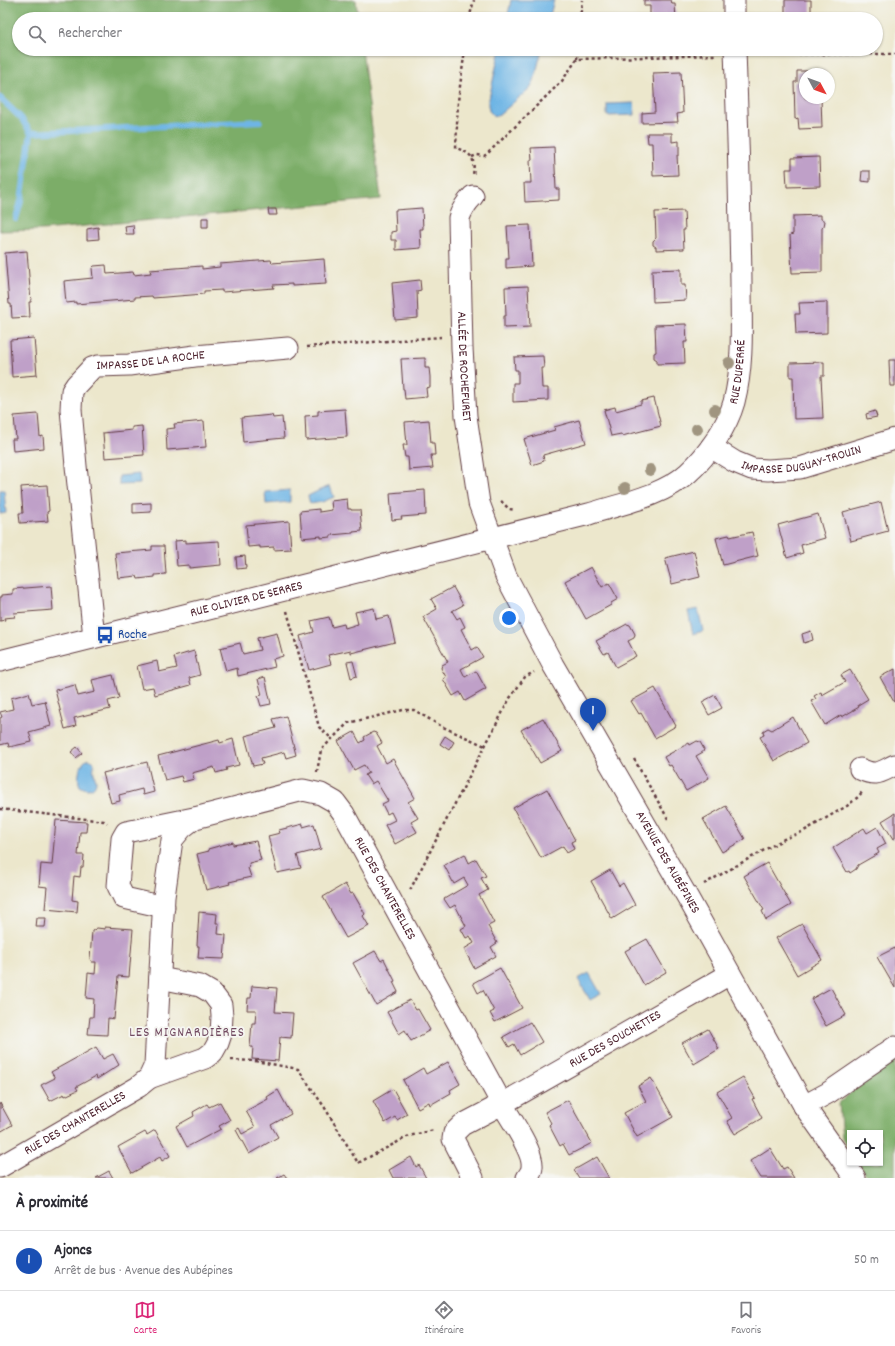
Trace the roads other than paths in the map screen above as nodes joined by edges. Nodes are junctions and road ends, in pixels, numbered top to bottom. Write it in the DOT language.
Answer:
graph roads {
  1 [pos="734,0"];
  2 [pos="734,12"];
  3 [pos="735,56"];
  4 [pos="473,196"];
  5 [pos="288,348"];
  6 [pos="895,439"];
  7 [pos="711,447"];
  8 [pos="493,539"];
  9 [pos="94,637"];
  10 [pos="0,660"];
  11 [pos="195,818"];
  12 [pos="164,907"];
  13 [pos="730,974"];
  14 [pos="160,978"];
  15 [pos="895,1047"];
  16 [pos="149,1078"];
  17 [pos="502,1104"];
  18 [pos="804,1106"];
  19 [pos="0,1167"];
  20 [pos="473,1178"];
  21 [pos="527,1178"];
  22 [pos="855,1178"];
  1 -- 2 [label="street"];
  3 -- 7 [label="street, RUE DUPERRÉ"];
  4 -- 8 [label="street, ALLÉE DE ROCHEFURET"];
  5 -- 9 [label="street, IMPASSE DE LA ROCHE"];
  6 -- 7 [label="street, IMPASSE DUGUAY-TROUIN"];
  7 -- 8 [label="street, RUE DUPERRÉ"];
  8 -- 9 [label="street, RUE OLIVIER DE SERRES"];
  8 -- 13 [label="street, AVENUE DES AUBÉPINES"];
  9 -- 10 [label="street, RUE OLIVIER DE SERRES"];
  11 -- 12 [label="street, RUE DES CHANTERELLES"];
  11 -- 12 [label="street, RUE DES CHANTERELLES"];
  11 -- 17 [label="street, RUE DES CHANTERELLES"];
  12 -- 14 [label="street, RUE DES CHANTERELLES"];
  13 -- 17 [label="street, RUE DES SOUCHETTES"];
  13 -- 18 [label="street, AVENUE DES AUBÉPINES"];
  14 -- 16 [label="street, RUE DES CHANTERELLES"];
  14 -- 16 [label="street, RUE DES CHANTERELLES"];
  15 -- 18 [label="street"];
  16 -- 19 [label="street, RUE DES CHANTERELLES"];
  17 -- 20 [label="street, RUE DES SOUCHETTES"];
  17 -- 21 [label="street"];
  18 -- 22 [label="street, AVENUE DES AUBÉPINES"];
}
